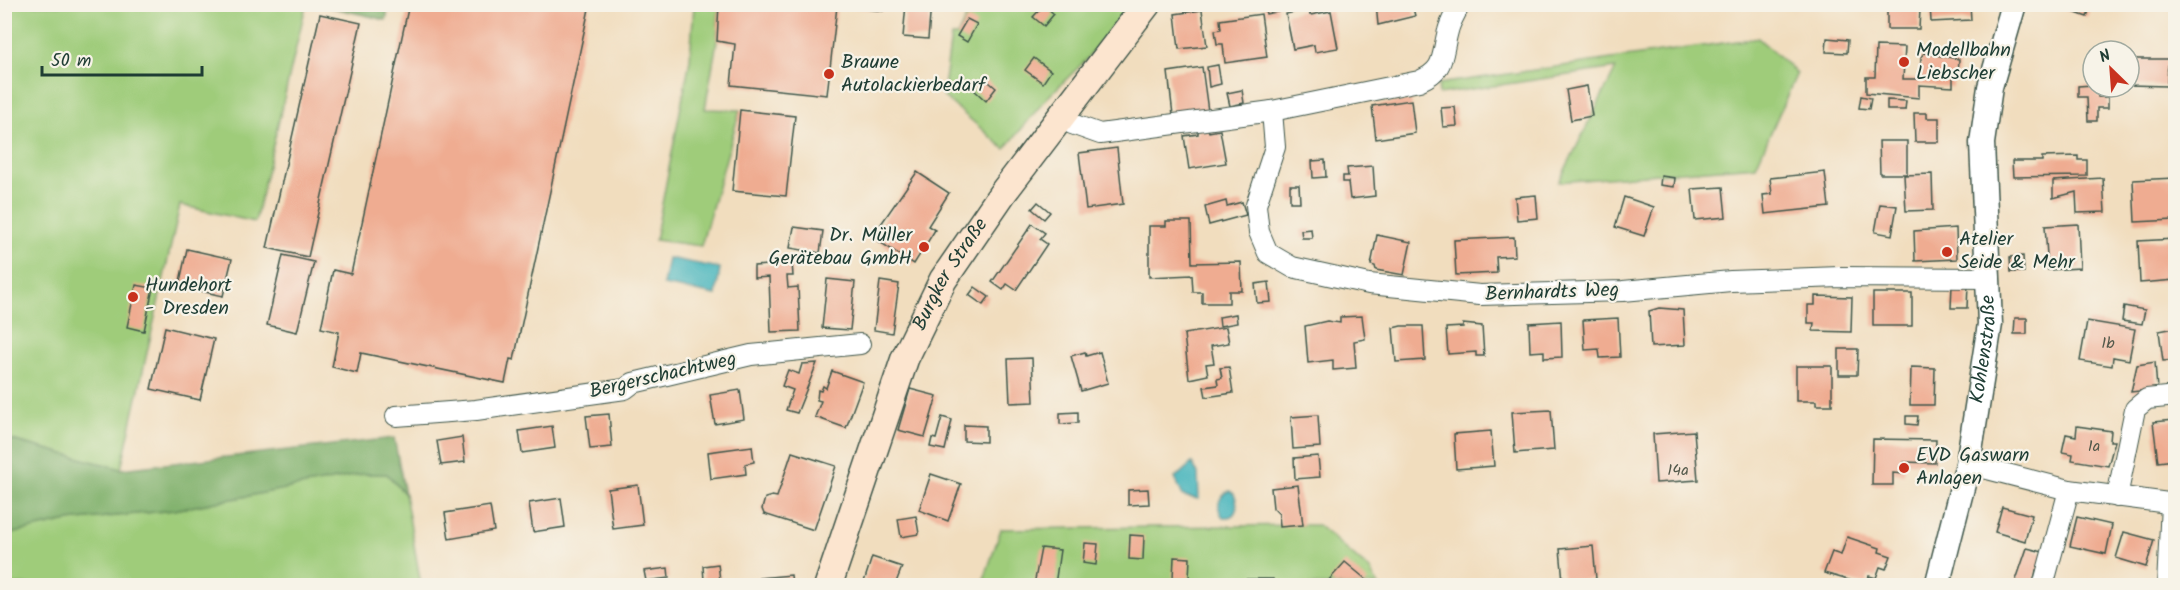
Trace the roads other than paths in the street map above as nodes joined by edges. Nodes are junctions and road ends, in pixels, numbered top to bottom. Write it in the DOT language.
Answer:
graph roads {
  1 [pos="1147,4"];
  2 [pos="1460,4"];
  3 [pos="2014,4"];
  4 [pos="1272,111"];
  5 [pos="1061,117"];
  6 [pos="1990,278"];
  7 [pos="860,344"];
  8 [pos="2175,396"];
  9 [pos="396,416"];
  10 [pos="1968,464"];
  11 [pos="2068,490"];
  12 [pos="2117,497"];
  13 [pos="2173,504"];
  14 [pos="828,585"];
  15 [pos="1936,585"];
  16 [pos="2043,585"];
  17 [pos="2167,585"];
  1 -- 5 [label="main road, Burgker Straße"];
  2 -- 4 [label="street"];
  3 -- 6 [label="street, Kohlenstraße"];
  4 -- 5 [label="street"];
  4 -- 6 [label="street, Bernhardts Weg"];
  5 -- 14 [label="main road, Burgker Straße"];
  6 -- 10 [label="street, Kohlenstraße"];
  7 -- 9 [label="street, Bergerschachtweg"];
  8 -- 12 [label="street"];
  10 -- 11 [label="street"];
  10 -- 15 [label="street, Kohlenstraße"];
  11 -- 12 [label="street"];
  11 -- 16 [label="street"];
  12 -- 13 [label="street"];
  13 -- 17 [label="street"];
}
